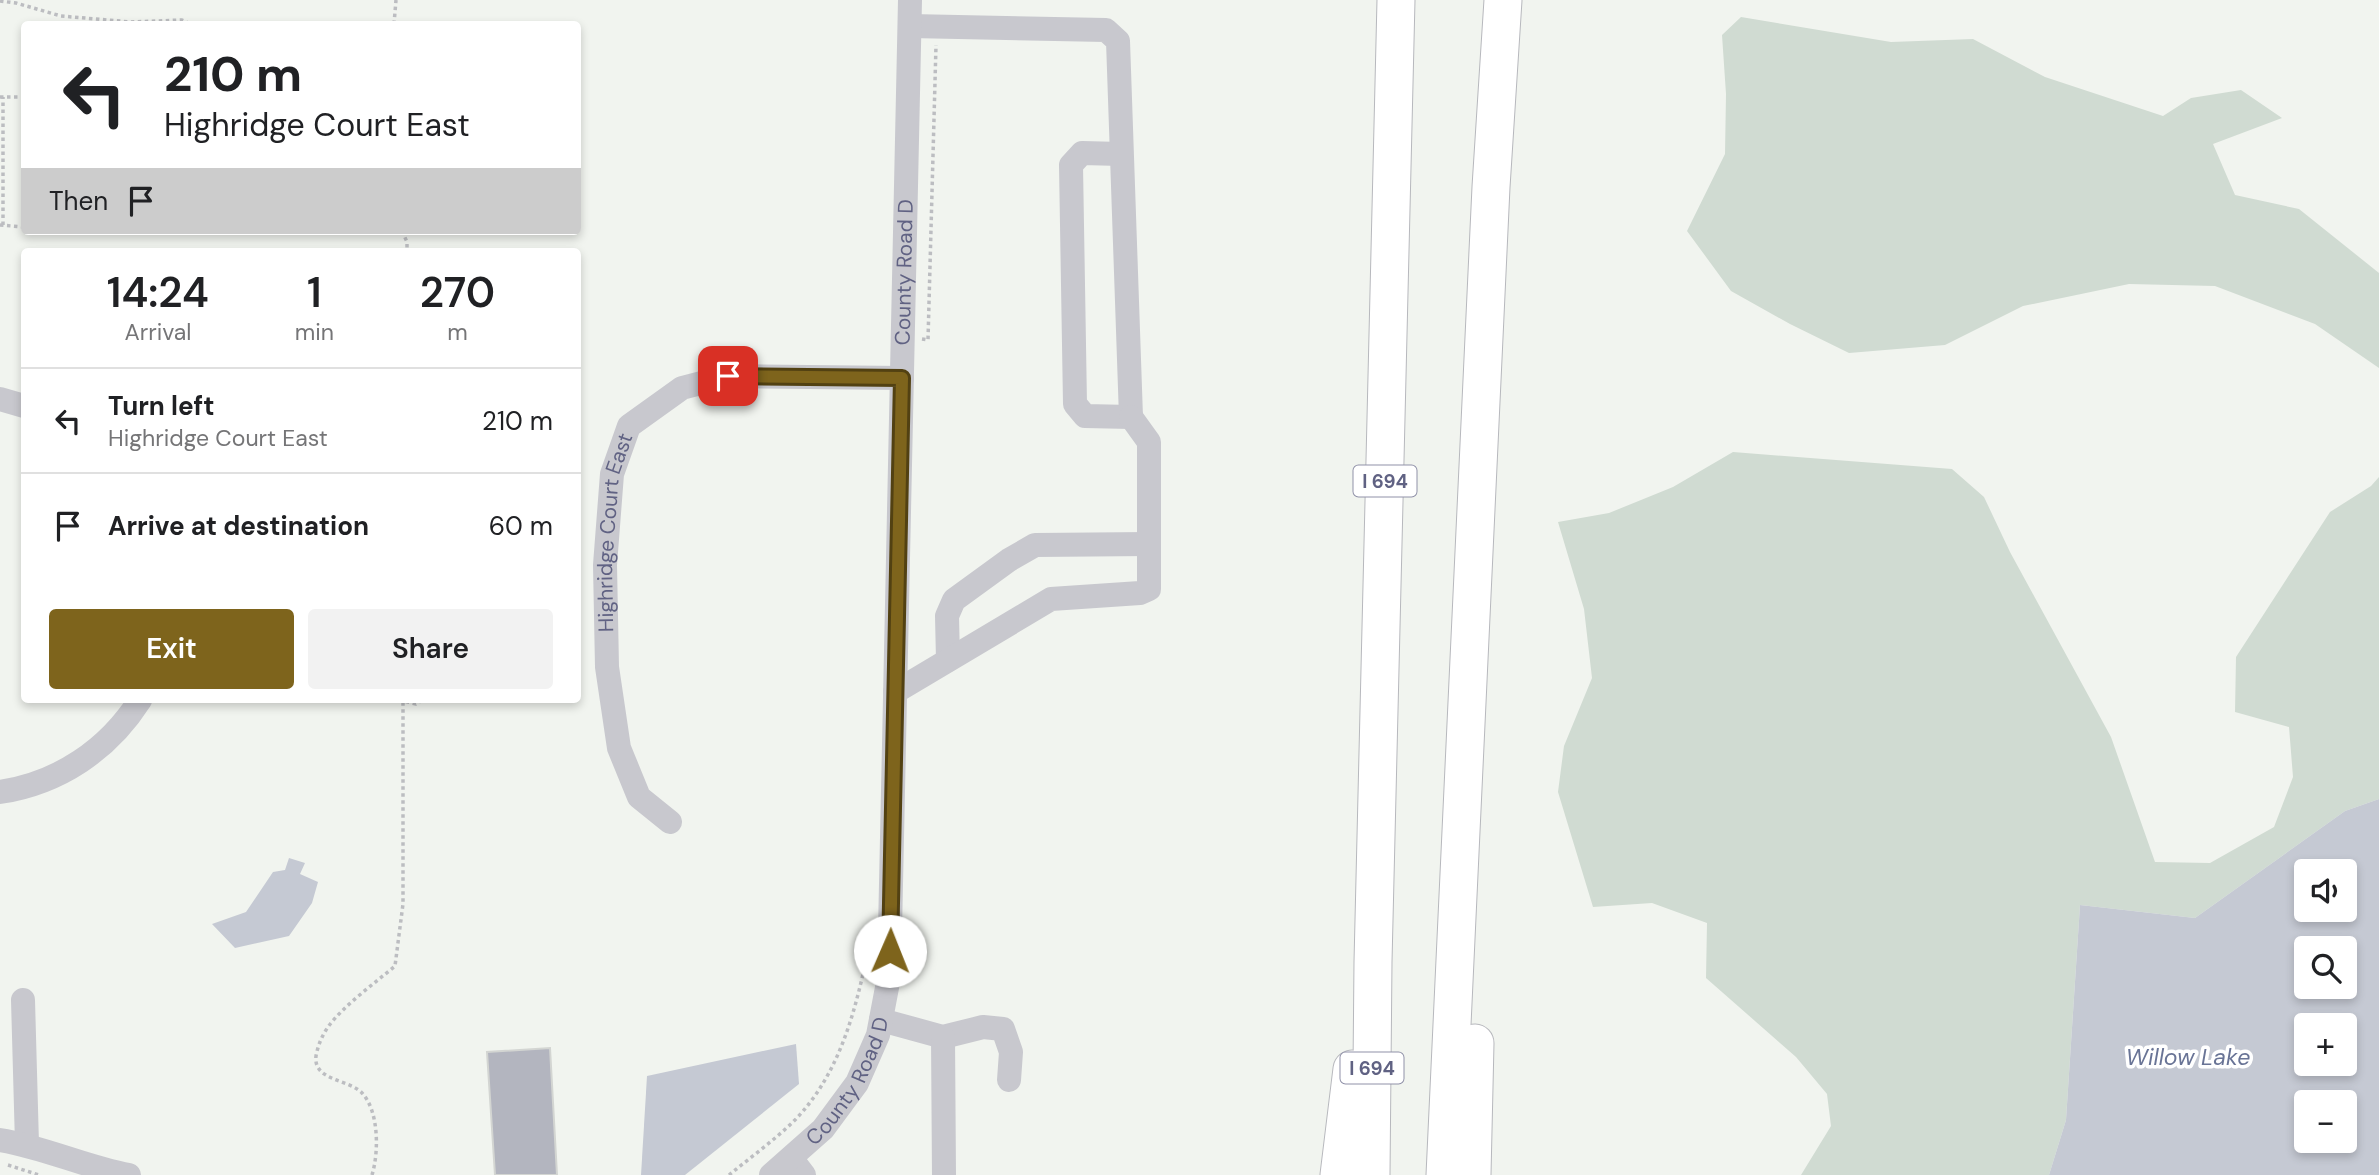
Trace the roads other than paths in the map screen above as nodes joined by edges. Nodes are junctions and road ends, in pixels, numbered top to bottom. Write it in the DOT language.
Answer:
graph roads {
  1 [pos="910,0"];
  2 [pos="1396,0"];
  3 [pos="1503,0"];
  4 [pos="910,26"];
  5 [pos="1121,154"];
  6 [pos="902,378"];
  7 [pos="1131,417"];
  8 [pos="1477,486"];
  9 [pos="1149,544"];
  10 [pos="948,660"];
  11 [pos="895,692"];
  12 [pos="138,703"];
  13 [pos="0,792"];
  14 [pos="670,822"];
  15 [pos="1373,962"];
  16 [pos="23,1000"];
  17 [pos="881,1020"];
  18 [pos="943,1037"];
  19 [pos="1009,1080"];
  20 [pos="27,1144"];
  21 [pos="1,1152"];
  22 [pos="797,1166"];
  23 [pos="129,1175"];
  24 [pos="771,1175"];
  25 [pos="944,1175"];
  26 [pos="1339,1175"];
  27 [pos="1371,1175"];
  28 [pos="1445,1175"];
  29 [pos="1472,1175"];
  1 -- 4 [label="street, County Road D"];
  2 -- 15 [label="highway, I 694"];
  3 -- 8 [label="highway"];
  4 -- 5 [label="street"];
  4 -- 6 [label="street, County Road D"];
  5 -- 7 [label="street"];
  5 -- 7 [label="street"];
  6 -- 11 [label="street, County Road D"];
  6 -- 14 [label="street, Highridge Court East"];
  7 -- 9 [label="street"];
  8 -- 28 [label="highway"];
  8 -- 29 [label="highway"];
  9 -- 10 [label="street"];
  9 -- 10 [label="street"];
  10 -- 11 [label="street"];
  11 -- 17 [label="street, County Road D"];
  12 -- 13 [label="street"];
  15 -- 26 [label="highway"];
  15 -- 27 [label="highway, I 694"];
  16 -- 20 [label="street"];
  17 -- 18 [label="street"];
  17 -- 22 [label="street, County Road D"];
  18 -- 19 [label="street"];
  18 -- 25 [label="street"];
  20 -- 21 [label="street"];
  20 -- 23 [label="street"];
  22 -- 24 [label="street, County Road D"];
}
